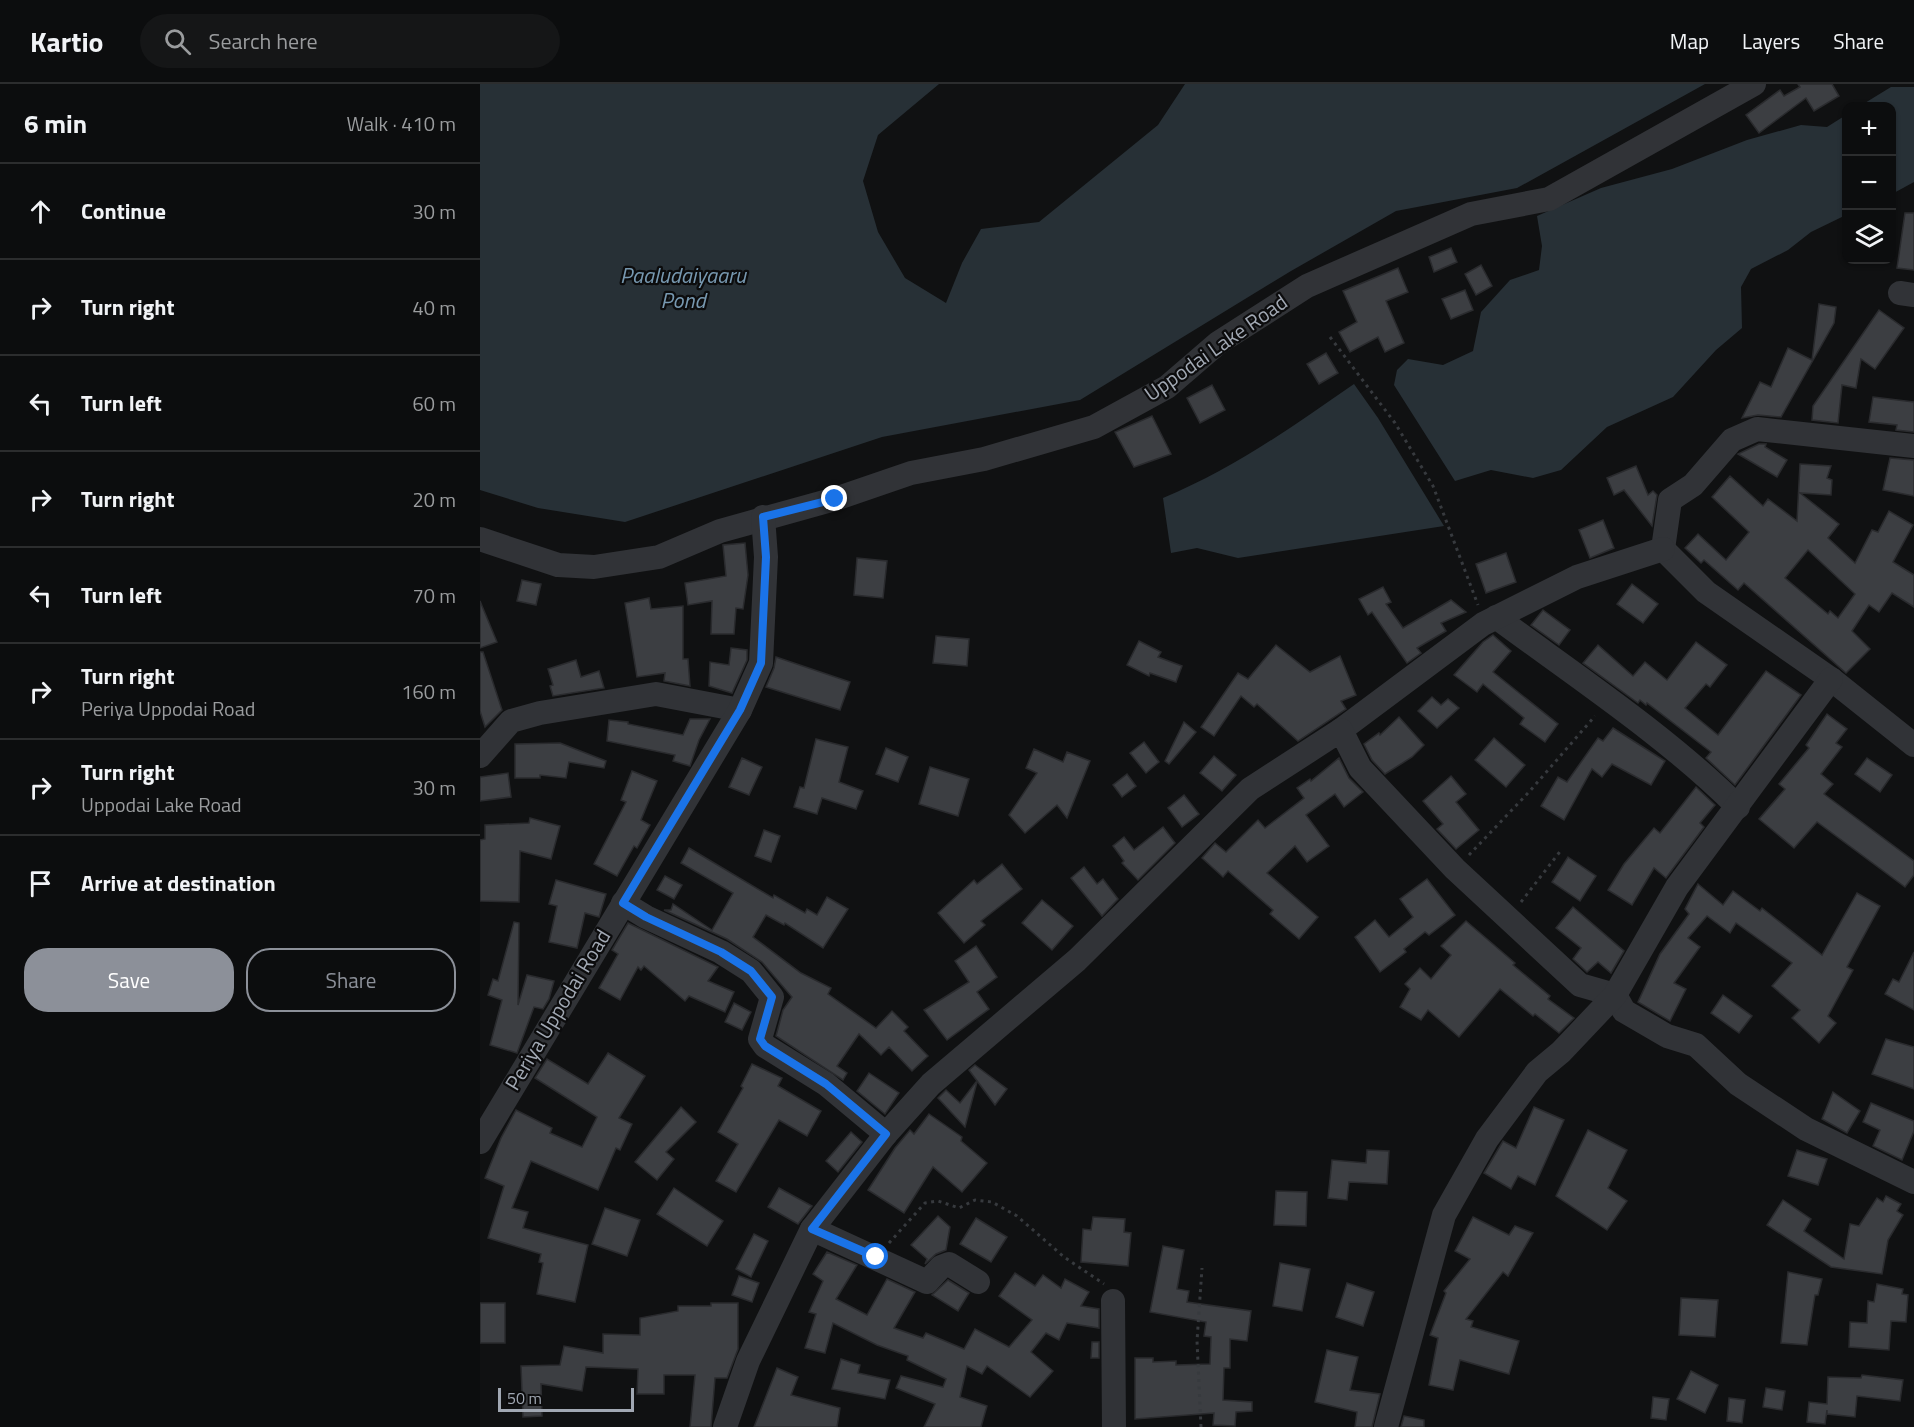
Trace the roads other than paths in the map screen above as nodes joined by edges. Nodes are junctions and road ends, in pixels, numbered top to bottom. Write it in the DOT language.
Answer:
graph roads {
  1 [pos="1754,84"];
  2 [pos="1914,446"];
  3 [pos="763,517"];
  4 [pos="480,539"];
  5 [pos="1663,549"];
  6 [pos="1490,620"];
  7 [pos="1831,679"];
  8 [pos="740,710"];
  9 [pos="1341,730"];
  10 [pos="1914,745"];
  11 [pos="480,756"];
  12 [pos="1737,807"];
  13 [pos="623,903"];
  14 [pos="1615,995"];
  15 [pos="886,1134"];
  16 [pos="480,1142"];
  17 [pos="1914,1182"];
  18 [pos="812,1229"];
  19 [pos="978,1282"];
  20 [pos="1113,1301"];
  21 [pos="725,1427"];
  22 [pos="1114,1427"];
  23 [pos="1386,1427"];
  1 -- 3 [label="street, Uppodai Lake Road"];
  2 -- 5 [label="street"];
  3 -- 4 [label="street, Uppodai Lake Road"];
  3 -- 8 [label="street, Periya Uppodai Road"];
  5 -- 6 [label="street"];
  5 -- 7 [label="street"];
  6 -- 9 [label="street"];
  6 -- 12 [label="street"];
  7 -- 10 [label="street"];
  7 -- 12 [label="street"];
  8 -- 11 [label="street"];
  8 -- 13 [label="street, Periya Uppodai Road"];
  9 -- 14 [label="street"];
  9 -- 15 [label="street"];
  12 -- 14 [label="street"];
  13 -- 15 [label="street"];
  13 -- 16 [label="street, Periya Uppodai Road"];
  14 -- 17 [label="street"];
  14 -- 23 [label="street"];
  15 -- 18 [label="street"];
  18 -- 19 [label="street"];
  18 -- 21 [label="street"];
  20 -- 22 [label="street"];
}
